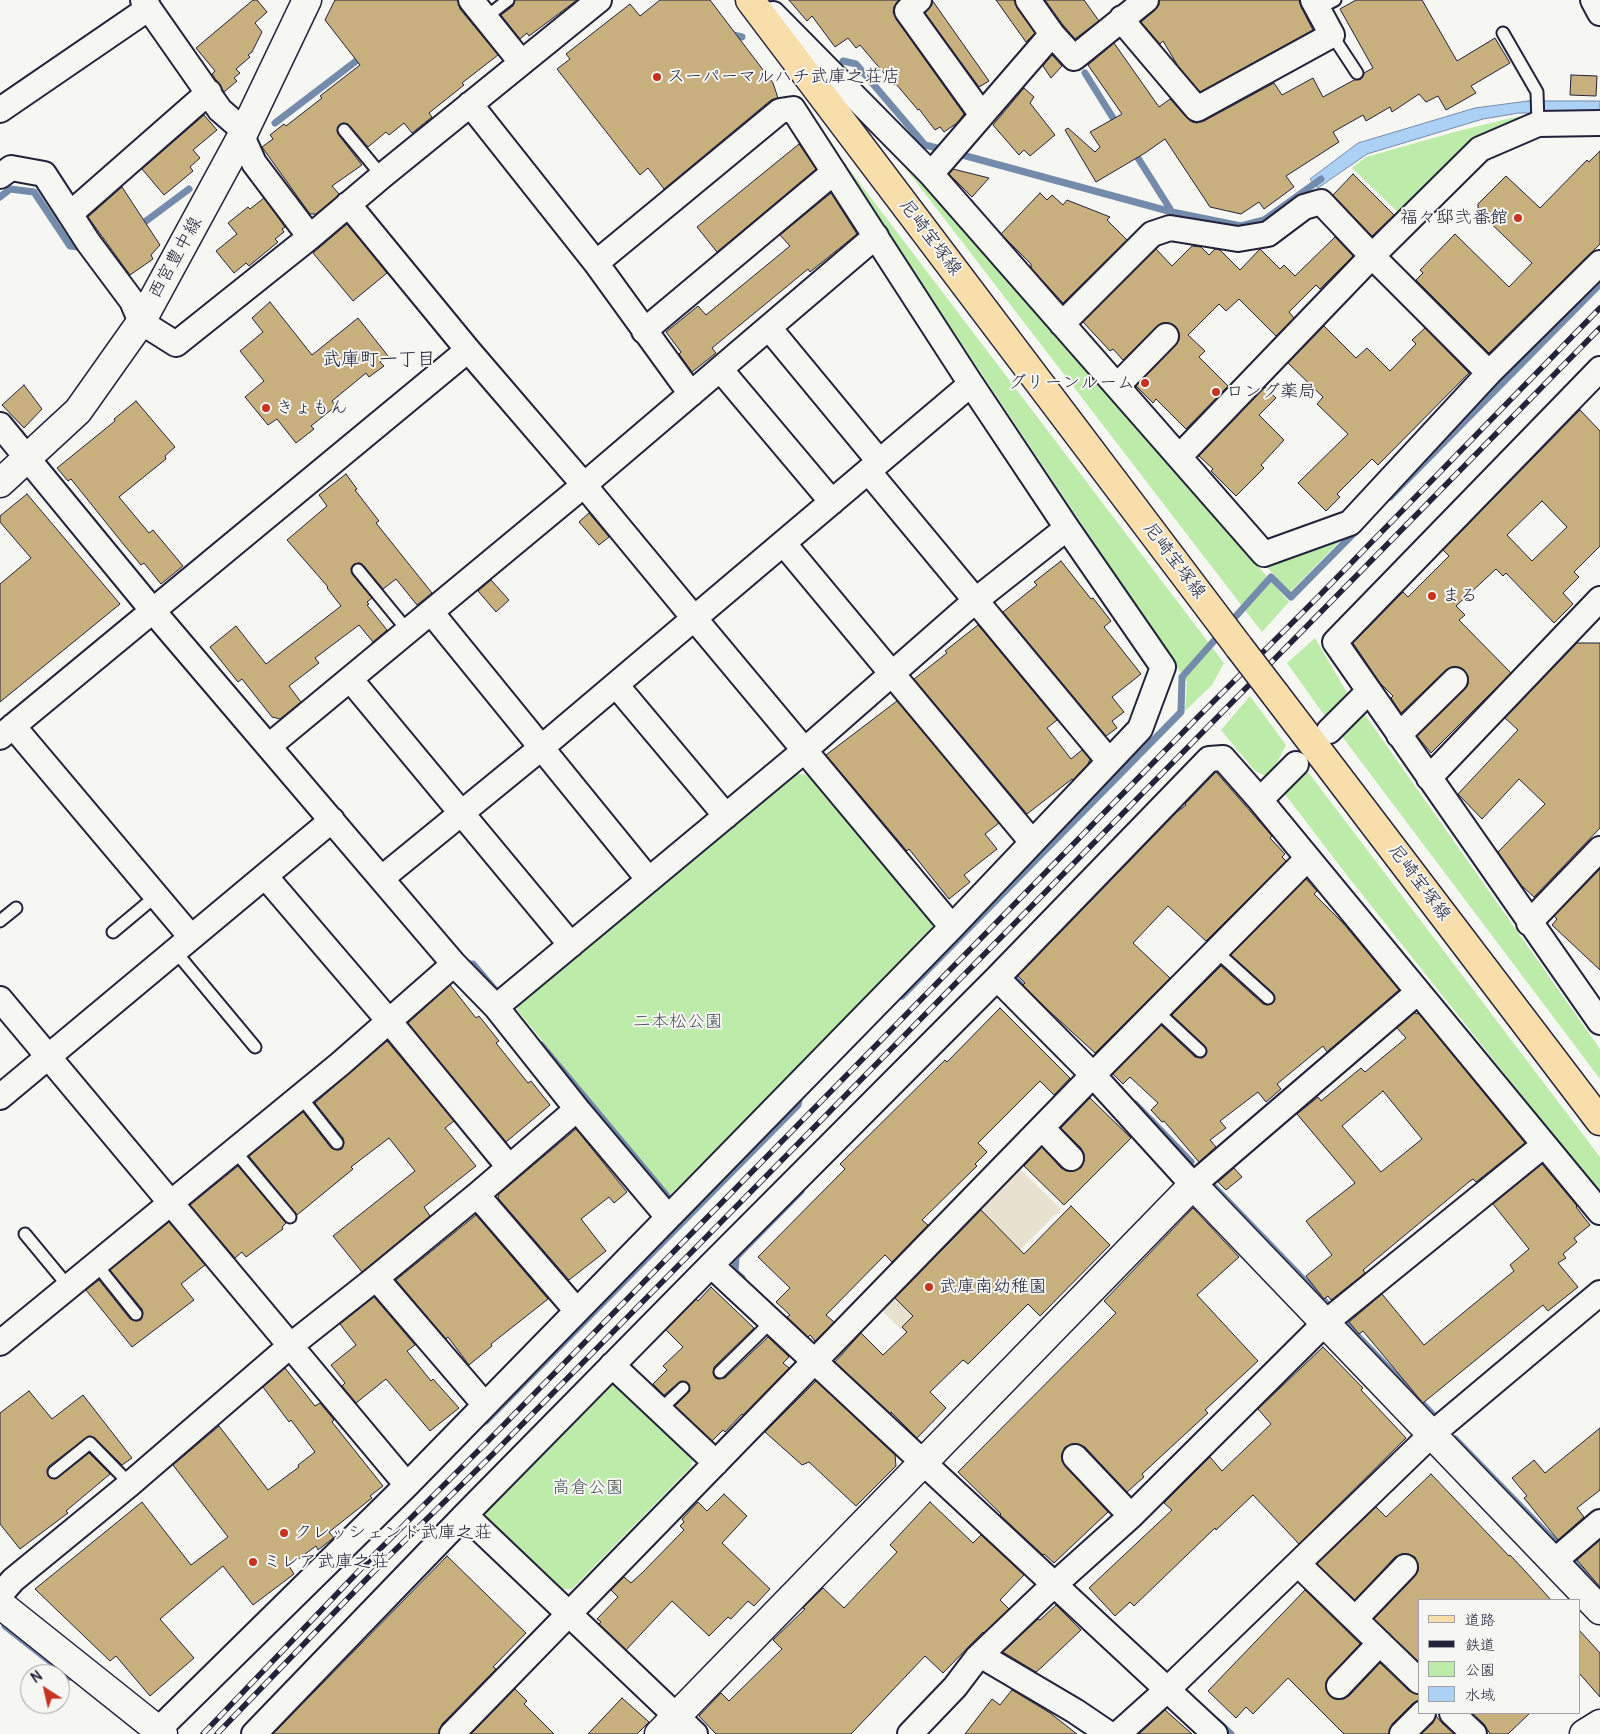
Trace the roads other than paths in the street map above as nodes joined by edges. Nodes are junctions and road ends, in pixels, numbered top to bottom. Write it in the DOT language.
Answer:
graph roads {
  1 [pos="307,0"];
  2 [pos="508,0"];
  3 [pos="599,0"];
  4 [pos="750,0"];
  5 [pos="758,0"];
  6 [pos="919,0"];
  7 [pos="1028,0"];
  8 [pos="1146,0"];
  9 [pos="1593,0"];
  10 [pos="1322,3"];
  11 [pos="146,4"];
  12 [pos="478,9"];
  13 [pos="1600,13"];
  14 [pos="1122,18"];
  15 [pos="1503,33"];
  16 [pos="1052,34"];
  17 [pos="1332,35"];
  18 [pos="521,62"];
  19 [pos="1357,73"];
  20 [pos="208,92"];
  21 [pos="470,104"];
  22 [pos="0,110"];
  23 [pos="982,115"];
  24 [pos="1538,120"];
  25 [pos="1600,123"];
  26 [pos="344,130"];
  27 [pos="243,133"];
  28 [pos="944,159"];
  29 [pos="834,172"];
  30 [pos="0,176"];
  31 [pos="382,176"];
  32 [pos="348,204"];
  33 [pos="70,214"];
  34 [pos="876,236"];
  35 [pos="310,237"];
  36 [pos="1372,256"];
  37 [pos="596,263"];
  38 [pos="1600,263"];
  39 [pos="141,322"];
  40 [pos="1062,324"];
  41 [pos="768,328"];
  42 [pos="644,331"];
  43 [pos="1166,336"];
  44 [pos="468,350"];
  45 [pos="720,368"];
  46 [pos="1600,369"];
  47 [pos="1489,373"];
  48 [pos="972,384"];
  49 [pos="1116,386"];
  50 [pos="691,394"];
  51 [pos="0,425"];
  52 [pos="28,457"];
  53 [pos="1179,457"];
  54 [pos="873,466"];
  55 [pos="0,483"];
  56 [pos="584,485"];
  57 [pos="832,502"];
  58 [pos="1067,528"];
  59 [pos="784,544"];
  60 [pos="358,570"];
  61 [pos="1600,599"];
  62 [pos="976,600"];
  63 [pos="153,610"];
  64 [pos="430,612"];
  65 [pos="694,618"];
  66 [pos="408,631"];
  67 [pos="892,674"];
  68 [pos="350,678"];
  69 [pos="1455,680"];
  70 [pos="616,685"];
  71 [pos="1369,691"];
  72 [pos="6,731"];
  73 [pos="1329,731"];
  74 [pos="1399,735"];
  75 [pos="269,746"];
  76 [pos="541,748"];
  77 [pos="805,750"];
  78 [pos="1109,761"];
  79 [pos="1296,764"];
  80 [pos="1429,778"];
  81 [pos="1260,800"];
  82 [pos="461,812"];
  83 [pos="726,816"];
  84 [pos="332,820"];
  85 [pos="1032,842"];
  86 [pos="1600,849"];
  87 [pos="1308,858"];
  88 [pos="265,876"];
  89 [pos="382,878"];
  90 [pos="649,880"];
  91 [pos="156,896"];
  92 [pos="16,908"];
  93 [pos="0,921"];
  94 [pos="1529,923"];
  95 [pos="952,927"];
  96 [pos="113,932"];
  97 [pos="183,944"];
  98 [pos="572,945"];
  99 [pos="1216,951"];
  100 [pos="454,964"];
  101 [pos="997,978"];
  102 [pos="1418,992"];
  103 [pos="1268,998"];
  104 [pos="0,999"];
  105 [pos="496,1007"];
  106 [pos="1157,1011"];
  107 [pos="389,1021"];
  108 [pos="1600,1022"];
  109 [pos="255,1047"];
  110 [pos="1200,1051"];
  111 [pos="48,1056"];
  112 [pos="1093,1076"];
  113 [pos="300,1096"];
  114 [pos="0,1097"];
  115 [pos="577,1109"];
  116 [pos="1600,1121"];
  117 [pos="1042,1128"];
  118 [pos="337,1143"];
  119 [pos="1544,1145"];
  120 [pos="234,1150"];
  121 [pos="1071,1158"];
  122 [pos="510,1167"];
  123 [pos="1193,1185"];
  124 [pos="477,1195"];
  125 [pos="170,1202"];
  126 [pos="1600,1212"];
  127 [pos="290,1217"];
  128 [pos="668,1217"];
  129 [pos="25,1234"];
  130 [pos="96,1264"];
  131 [pos="711,1264"];
  132 [pos="376,1278"];
  133 [pos="68,1286"];
  134 [pos="1600,1293"];
  135 [pos="577,1311"];
  136 [pos="136,1314"];
  137 [pos="772,1321"];
  138 [pos="1326,1324"];
  139 [pos="0,1343"];
  140 [pos="290,1346"];
  141 [pos="815,1362"];
  142 [pos="612,1365"];
  143 [pos="720,1372"];
  144 [pos="683,1388"];
  145 [pos="485,1405"];
  146 [pos="660,1410"];
  147 [pos="1432,1434"];
  148 [pos="1075,1457"];
  149 [pos="716,1463"];
  150 [pos="924,1463"];
  151 [pos="54,1472"];
  152 [pos="130,1484"];
  153 [pos="407,1485"];
  154 [pos="465,1515"];
  155 [pos="1131,1516"];
  156 [pos="1600,1522"];
  157 [pos="1555,1563"];
  158 [pos="1298,1564"];
  159 [pos="1405,1567"];
  160 [pos="1056,1585"];
  161 [pos="1,1603"];
  162 [pos="1600,1610"];
  163 [pos="567,1614"];
  164 [pos="1355,1619"];
  165 [pos="1380,1643"];
  166 [pos="980,1655"];
  167 [pos="1418,1680"];
  168 [pos="1339,1686"];
  169 [pos="1168,1689"];
  170 [pos="1422,1714"];
  171 [pos="1453,1714"];
  172 [pos="1600,1724"];
  173 [pos="676,1728"];
  174 [pos="159,1733"];
  175 [pos="254,1734"];
  176 [pos="452,1734"];
  177 [pos="910,1734"];
  178 [pos="1109,1734"];
  179 [pos="1118,1734"];
  180 [pos="1215,1734"];
  181 [pos="1402,1734"];
  182 [pos="1474,1734"];
  183 [pos="1584,1734"];
  1 -- 27 [label="street, 西宮豊中線"];
  2 -- 12 [label="lane"];
  3 -- 18 [label="street"];
  4 -- 116 [label="main road, 尼崎宝塚線, bridge"];
  5 -- 28 [label="street"];
  6 -- 23 [label="street"];
  7 -- 16 [label="street"];
  8 -- 14 [label="street"];
  9 -- 13 [label="street"];
  10 -- 17 [label="street"];
  11 -- 20 [label="street"];
  11 -- 22 [label="street"];
  12 -- 18 [label="street"];
  14 -- 16 [label="street"];
  14 -- 17 [label="street"];
  15 -- 24 [label="lane"];
  16 -- 23 [label="street"];
  17 -- 19 [label="lane"];
  18 -- 21 [label="street"];
  20 -- 27 [label="street"];
  20 -- 33 [label="street"];
  21 -- 31 [label="street"];
  21 -- 37 [label="street"];
  23 -- 28 [label="street"];
  24 -- 25 [label="street"];
  24 -- 36 [label="street"];
  26 -- 31 [label="lane"];
  27 -- 35 [label="street"];
  27 -- 39 [label="street, 西宮豊中線"];
  28 -- 40 [label="street"];
  29 -- 34 [label="street"];
  29 -- 37 [label="street"];
  29 -- 42 [label="street"];
  30 -- 33 [label="street"];
  31 -- 32 [label="street"];
  32 -- 35 [label="street"];
  32 -- 44 [label="street"];
  33 -- 39 [label="street"];
  34 -- 41 [label="street"];
  34 -- 48 [label="street"];
  35 -- 39 [label="street"];
  36 -- 40 [label="street"];
  36 -- 47 [label="street"];
  36 -- 53 [label="street"];
  37 -- 42 [label="street"];
  38 -- 47 [label="street"];
  39 -- 52 [label="street, 西宮豊中線"];
  40 -- 49 [label="street"];
  41 -- 45 [label="street"];
  41 -- 54 [label="street"];
  42 -- 50 [label="street"];
  43 -- 49 [label="street"];
  44 -- 56 [label="street"];
  44 -- 63 [label="street"];
  45 -- 50 [label="street"];
  45 -- 57 [label="street"];
  46 -- 71 [label="street"];
  47 -- 53 [label="street"];
  48 -- 54 [label="street"];
  48 -- 58 [label="street"];
  49 -- 53 [label="street"];
  50 -- 56 [label="street"];
  51 -- 52 [label="street"];
  52 -- 55 [label="street, 西宮豊中線"];
  52 -- 63 [label="street"];
  54 -- 57 [label="street"];
  54 -- 62 [label="street"];
  56 -- 64 [label="street"];
  56 -- 65 [label="street"];
  57 -- 59 [label="street"];
  58 -- 62 [label="street"];
  58 -- 78 [label="street"];
  59 -- 65 [label="street"];
  59 -- 67 [label="street"];
  60 -- 66 [label="lane"];
  61 -- 80 [label="street"];
  62 -- 67 [label="street"];
  62 -- 78 [label="street"];
  63 -- 72 [label="street"];
  63 -- 75 [label="street"];
  64 -- 66 [label="street"];
  64 -- 76 [label="street"];
  65 -- 70 [label="street"];
  65 -- 77 [label="street"];
  66 -- 68 [label="street"];
  67 -- 77 [label="street"];
  67 -- 85 [label="street"];
  68 -- 75 [label="street"];
  68 -- 82 [label="street"];
  69 -- 74 [label="street"];
  70 -- 76 [label="street"];
  70 -- 83 [label="street"];
  71 -- 73 [label="street"];
  71 -- 74 [label="street"];
  72 -- 91 [label="street"];
  74 -- 80 [label="street"];
  75 -- 84 [label="street"];
  76 -- 82 [label="street"];
  76 -- 90 [label="street"];
  77 -- 83 [label="street"];
  77 -- 95 [label="street"];
  78 -- 85 [label="street"];
  79 -- 81 [label="street"];
  80 -- 94 [label="street"];
  81 -- 87 [label="street"];
  81 -- 101 [label="street"];
  82 -- 89 [label="street"];
  82 -- 98 [label="street"];
  83 -- 90 [label="street"];
  84 -- 88 [label="street"];
  84 -- 89 [label="street"];
  85 -- 95 [label="street"];
  86 -- 94 [label="street"];
  87 -- 99 [label="street"];
  87 -- 102 [label="street"];
  88 -- 97 [label="street"];
  88 -- 107 [label="street"];
  89 -- 100 [label="street"];
  90 -- 98 [label="street"];
  91 -- 96 [label="lane"];
  91 -- 97 [label="street"];
  92 -- 93 [label="lane"];
  94 -- 108 [label="street"];
  95 -- 128 [label="street"];
  97 -- 109 [label="lane"];
  97 -- 111 [label="street"];
  98 -- 105 [label="street"];
  99 -- 103 [label="lane"];
  99 -- 106 [label="street"];
  100 -- 105 [label="street"];
  100 -- 107 [label="street"];
  101 -- 112 [label="street"];
  101 -- 131 [label="street"];
  102 -- 119 [label="street"];
  102 -- 123 [label="street"];
  104 -- 111 [label="street"];
  105 -- 115 [label="street"];
  106 -- 110 [label="lane"];
  106 -- 112 [label="street"];
  107 -- 113 [label="street"];
  107 -- 122 [label="street"];
  111 -- 114 [label="street"];
  111 -- 125 [label="street"];
  112 -- 117 [label="street"];
  112 -- 123 [label="street"];
  113 -- 118 [label="lane"];
  113 -- 120 [label="street"];
  115 -- 122 [label="street"];
  115 -- 128 [label="street"];
  117 -- 121 [label="street"];
  117 -- 141 [label="street"];
  119 -- 126 [label="street"];
  119 -- 138 [label="street"];
  120 -- 125 [label="street"];
  120 -- 127 [label="lane"];
  122 -- 124 [label="street"];
  123 -- 138 [label="street"];
  123 -- 150 [label="street"];
  124 -- 132 [label="street"];
  124 -- 135 [label="street"];
  125 -- 130 [label="street"];
  125 -- 140 [label="street"];
  128 -- 135 [label="street"];
  129 -- 133 [label="lane"];
  130 -- 133 [label="street"];
  130 -- 136 [label="lane"];
  131 -- 137 [label="street"];
  131 -- 142 [label="street"];
  132 -- 140 [label="street"];
  132 -- 145 [label="street"];
  133 -- 139 [label="street"];
  134 -- 147 [label="street"];
  135 -- 145 [label="street"];
  137 -- 141 [label="street"];
  137 -- 143 [label="lane"];
  138 -- 147 [label="street"];
  138 -- 155 [label="street"];
  140 -- 152 [label="street"];
  140 -- 153 [label="street"];
  141 -- 149 [label="street"];
  141 -- 150 [label="street"];
  142 -- 146 [label="street"];
  142 -- 154 [label="street"];
  144 -- 146 [label="lane"];
  145 -- 153 [label="street"];
  146 -- 149 [label="street"];
  147 -- 157 [label="street"];
  147 -- 158 [label="street"];
  148 -- 155 [label="street"];
  149 -- 163 [label="street"];
  150 -- 160 [label="street"];
  150 -- 173 [label="street"];
  151 -- 152 [label="lane"];
  152 -- 161 [label="street"];
  153 -- 174 [label="street"];
  154 -- 163 [label="street"];
  154 -- 175 [label="street"];
  155 -- 160 [label="street"];
  156 -- 157 [label="street"];
  157 -- 162 [label="street"];
  158 -- 164 [label="street"];
  158 -- 169 [label="street"];
  159 -- 164 [label="street"];
  160 -- 166 [label="street"];
  160 -- 169 [label="street"];
  161 -- 174 [label="street"];
  163 -- 173 [label="street"];
  163 -- 176 [label="street"];
  164 -- 165 [label="street"];
  165 -- 167 [label="street"];
  165 -- 168 [label="street"];
  166 -- 177 [label="street"];
  166 -- 178 [label="street"];
  169 -- 179 [label="street"];
  169 -- 180 [label="street"];
  170 -- 181 [label="street"];
  171 -- 182 [label="street"];
  172 -- 183 [label="street"];
}
